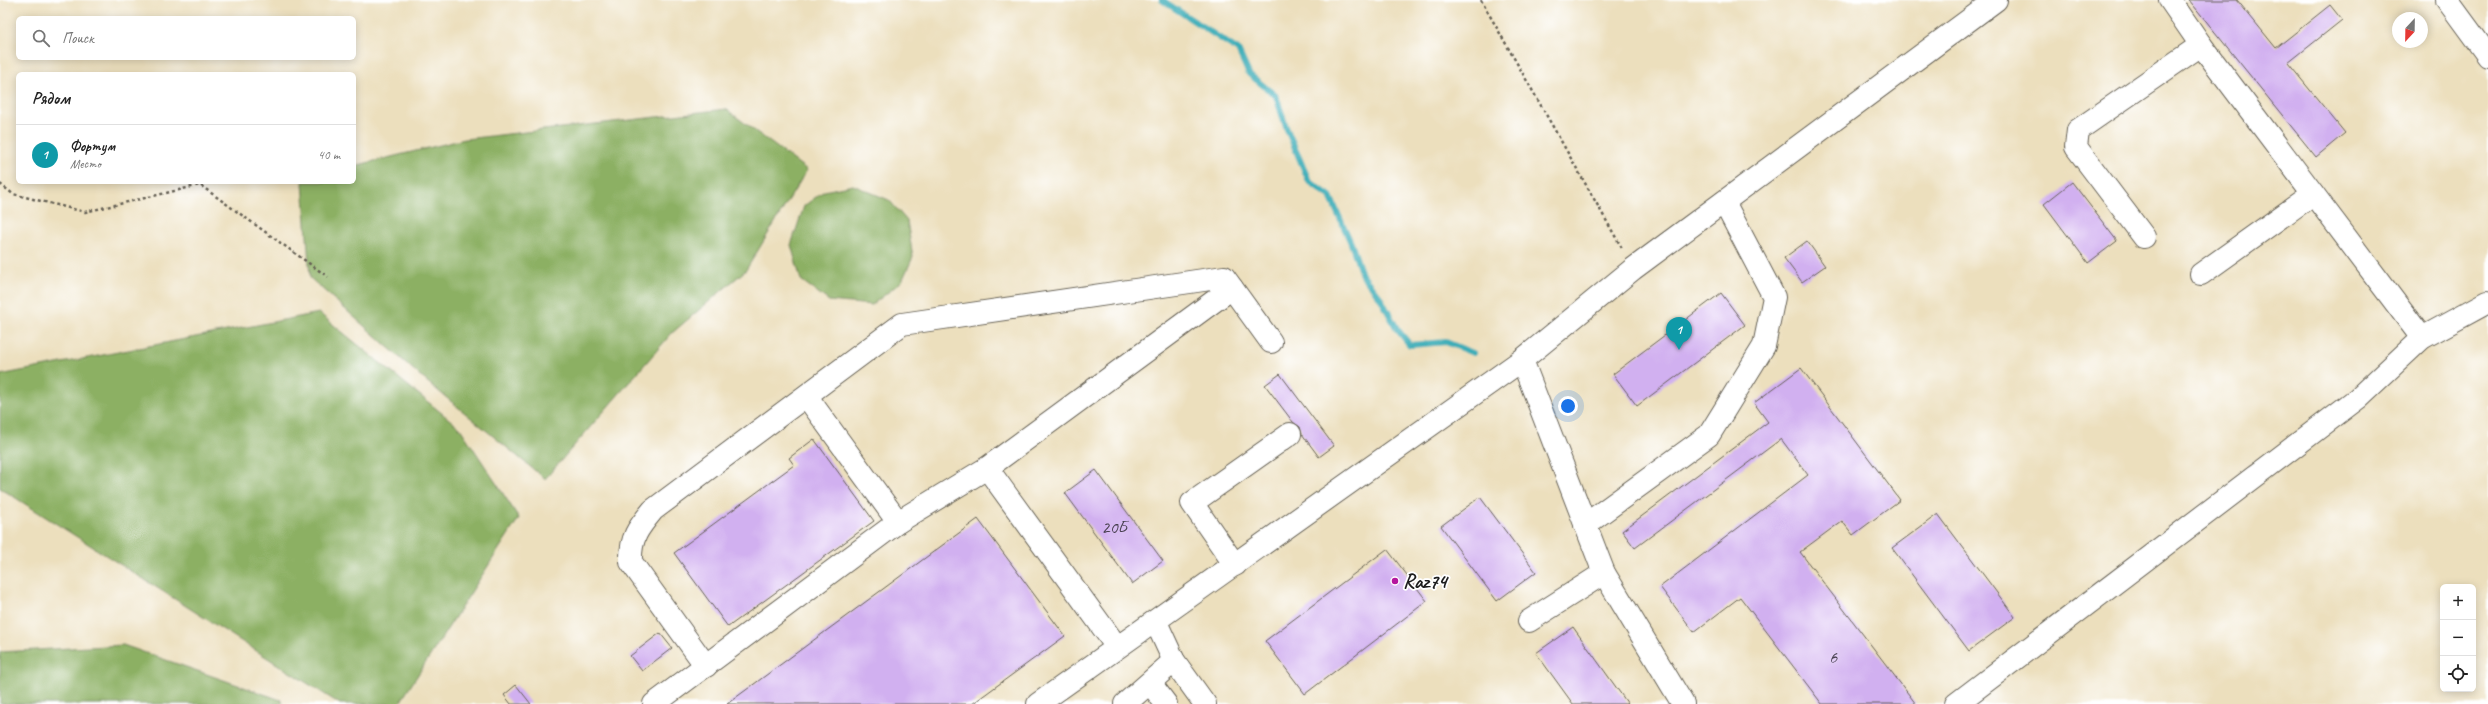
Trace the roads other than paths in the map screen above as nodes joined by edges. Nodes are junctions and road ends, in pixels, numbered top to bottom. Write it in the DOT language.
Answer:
graph roads {
  1 [pos="1996,0"];
  2 [pos="2170,0"];
  3 [pos="2447,0"];
  4 [pos="2201,45"];
  5 [pos="2488,56"];
  6 [pos="2313,194"];
  7 [pos="1724,202"];
  8 [pos="2144,237"];
  9 [pos="2201,274"];
  10 [pos="1232,288"];
  11 [pos="2488,302"];
  12 [pos="2422,338"];
  13 [pos="1271,342"];
  14 [pos="1522,360"];
  15 [pos="807,397"];
  16 [pos="1290,434"];
  17 [pos="987,468"];
  18 [pos="898,522"];
  19 [pos="1586,525"];
  20 [pos="1235,565"];
  21 [pos="1604,573"];
  22 [pos="1529,620"];
  23 [pos="1156,622"];
  24 [pos="1117,647"];
  25 [pos="1174,661"];
  26 [pos="706,666"];
  27 [pos="1151,684"];
  28 [pos="654,704"];
  29 [pos="1038,704"];
  30 [pos="1125,704"];
  31 [pos="1166,704"];
  32 [pos="1205,704"];
  33 [pos="1683,704"];
  34 [pos="1956,704"];
  1 -- 7 [label="lane"];
  2 -- 4 [label="lane"];
  3 -- 5 [label="lane"];
  4 -- 6 [label="lane"];
  4 -- 8 [label="lane"];
  6 -- 9 [label="lane"];
  6 -- 12 [label="lane"];
  7 -- 14 [label="lane"];
  7 -- 19 [label="lane"];
  10 -- 13 [label="lane"];
  10 -- 15 [label="lane"];
  10 -- 17 [label="lane"];
  11 -- 12 [label="lane"];
  12 -- 34 [label="lane"];
  14 -- 19 [label="lane"];
  14 -- 20 [label="lane"];
  15 -- 18 [label="lane"];
  15 -- 26 [label="lane"];
  16 -- 20 [label="lane"];
  17 -- 18 [label="lane"];
  17 -- 24 [label="lane"];
  18 -- 26 [label="lane"];
  19 -- 21 [label="lane"];
  20 -- 23 [label="lane"];
  21 -- 22 [label="lane"];
  21 -- 33 [label="lane"];
  23 -- 24 [label="lane"];
  23 -- 25 [label="lane"];
  24 -- 29 [label="lane"];
  25 -- 27 [label="lane"];
  25 -- 32 [label="lane"];
  26 -- 28 [label="lane"];
  27 -- 30 [label="lane"];
  27 -- 31 [label="lane"];
}
